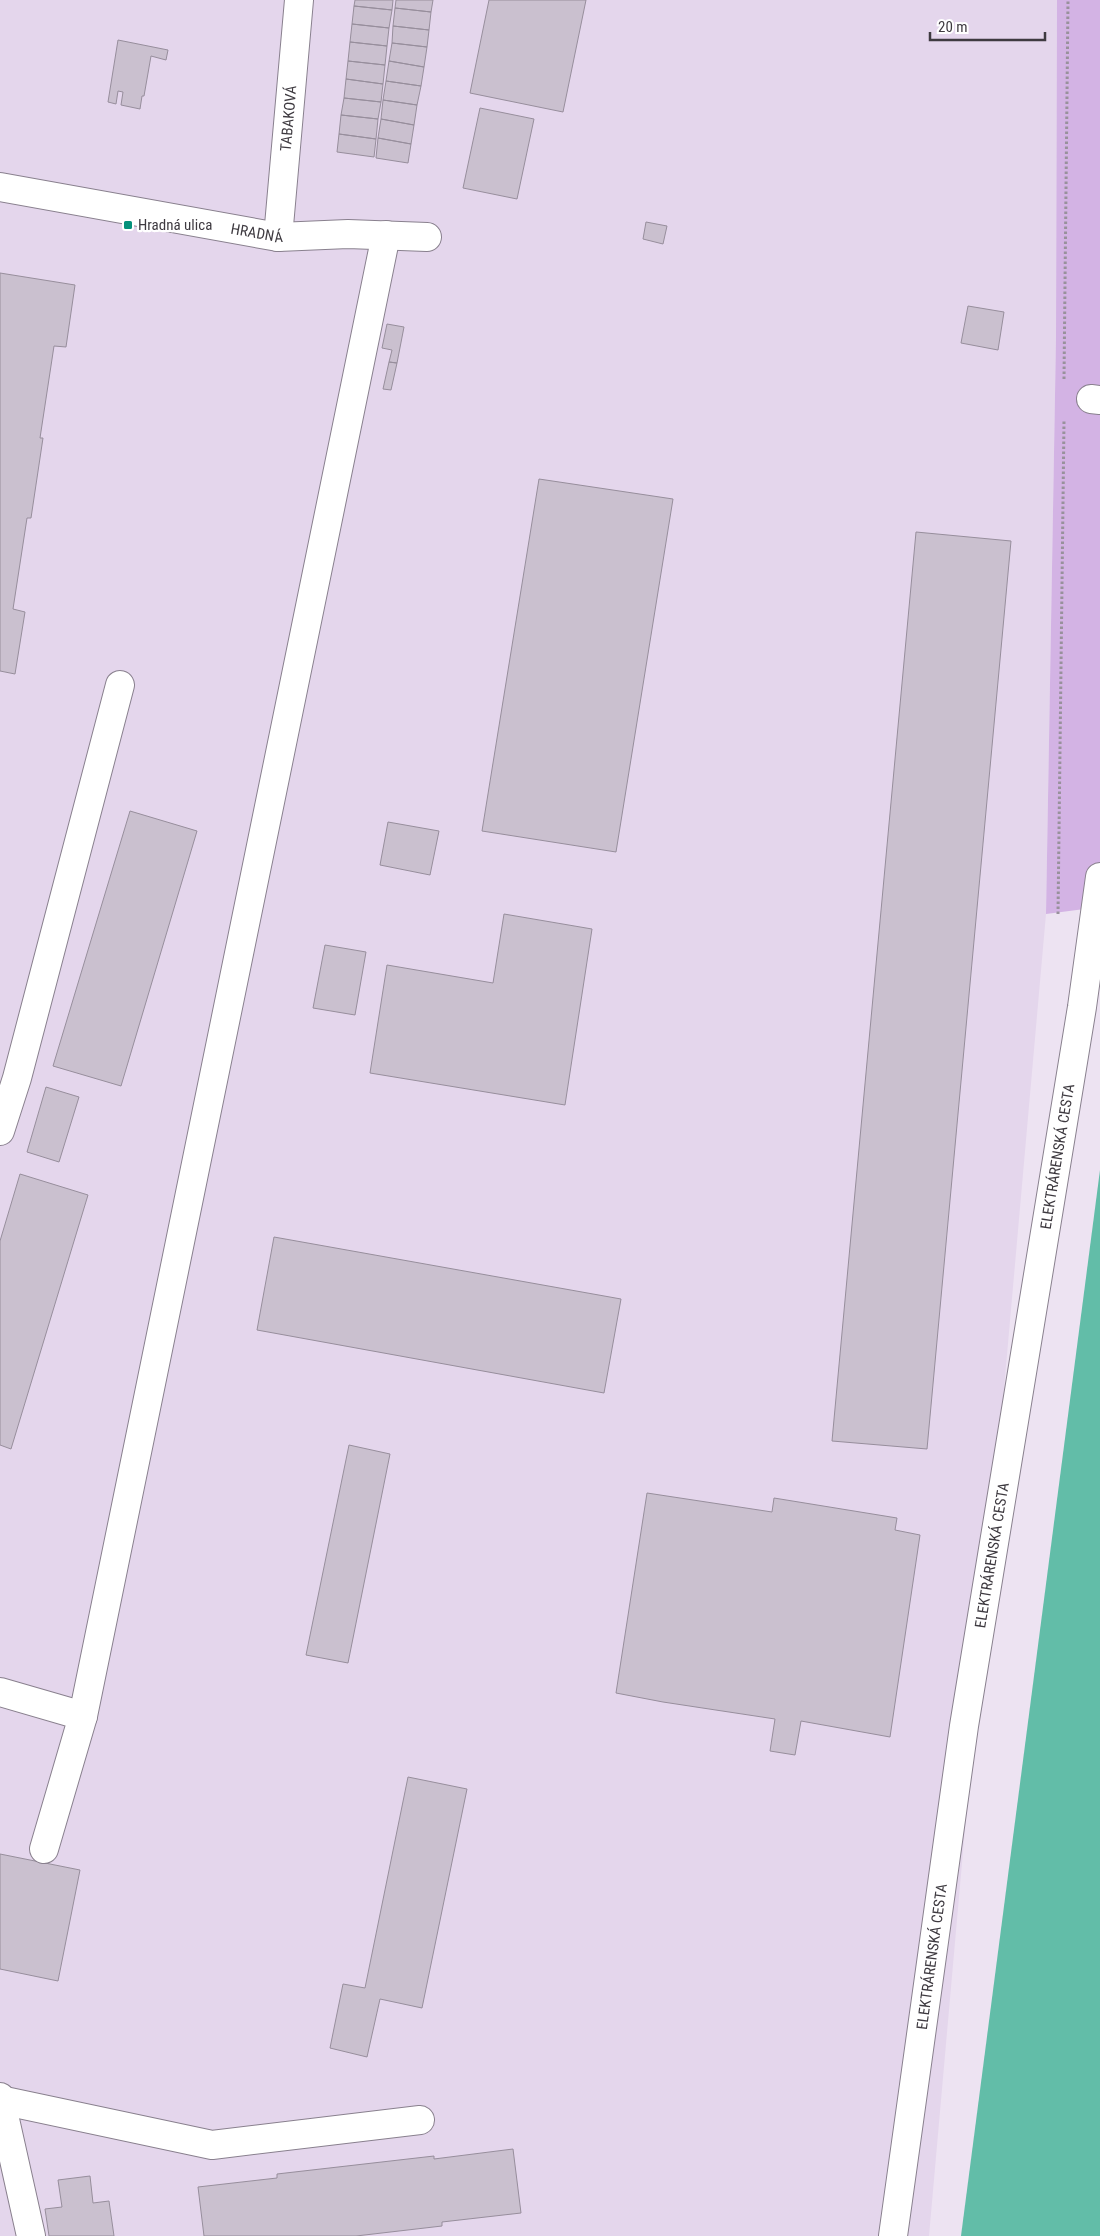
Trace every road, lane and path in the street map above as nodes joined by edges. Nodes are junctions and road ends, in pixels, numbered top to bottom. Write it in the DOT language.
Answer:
graph roads {
  1 [pos="299,0"];
  2 [pos="1068,0"];
  3 [pos="0,187"];
  4 [pos="386,235"];
  5 [pos="278,237"];
  6 [pos="427,237"];
  7 [pos="1064,388"];
  8 [pos="1064,418"];
  9 [pos="120,686"];
  10 [pos="1100,877"];
  11 [pos="1058,914"];
  12 [pos="9,1077"];
  13 [pos="0,1131"];
  14 [pos="0,1692"];
  15 [pos="83,1716"];
  16 [pos="44,1849"];
  17 [pos="0,2099"];
  18 [pos="420,2120"];
  19 [pos="31,2236"];
  20 [pos="893,2236"];
  1 -- 5 [label="street, TABAKOVÁ"];
  2 -- 7 [label="path"];
  3 -- 5 [label="street, HRADNÁ"];
  4 -- 5 [label="street, HRADNÁ"];
  4 -- 6 [label="street, HRADNÁ"];
  4 -- 15 [label="street"];
  8 -- 11 [label="path"];
  9 -- 12 [label="street"];
  10 -- 20 [label="street, ELEKTRÁRENSKÁ CESTA"];
  12 -- 13 [label="street"];
  14 -- 15 [label="street"];
  15 -- 16 [label="street"];
  17 -- 18 [label="street"];
  17 -- 19 [label="street"];
}
